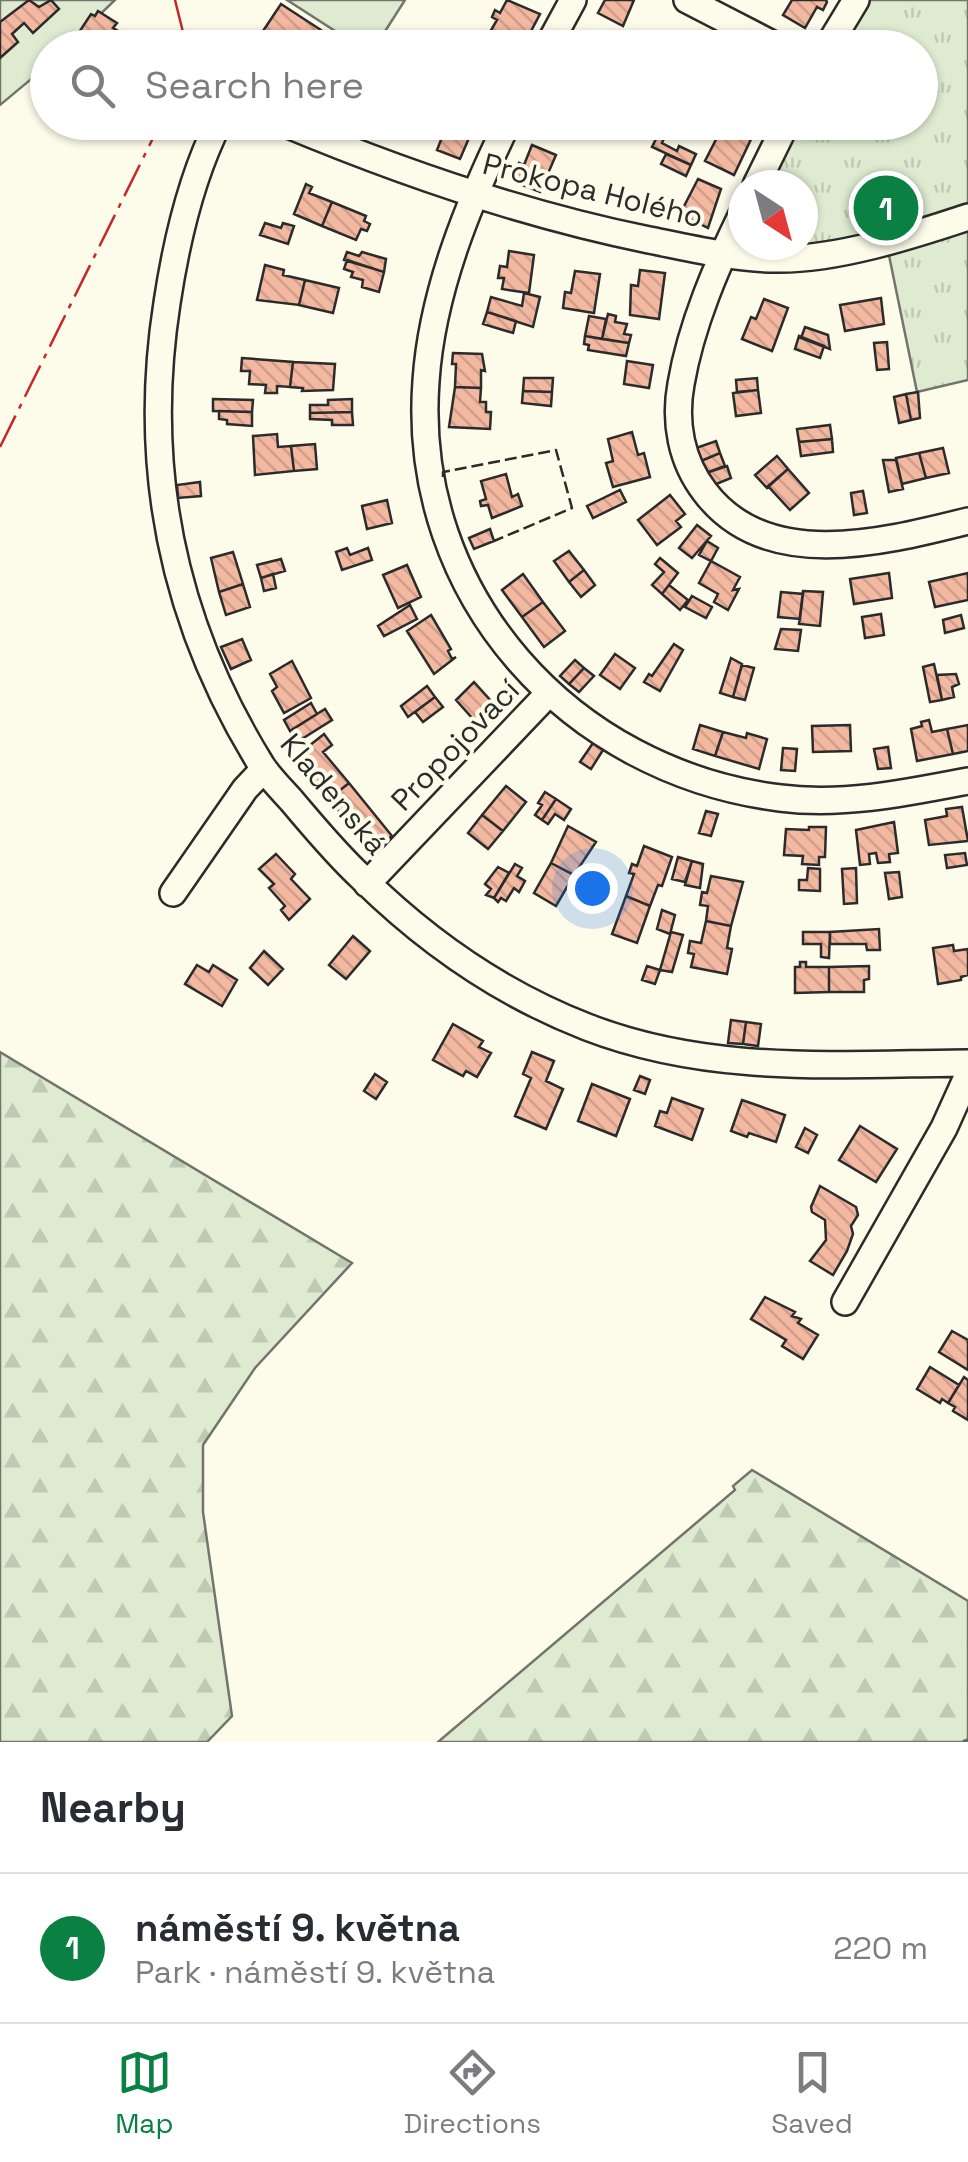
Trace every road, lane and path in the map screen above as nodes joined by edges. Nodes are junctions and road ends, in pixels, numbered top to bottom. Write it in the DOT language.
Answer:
graph roads {
  1 [pos="573,0"];
  2 [pos="688,0"];
  3 [pos="856,0"];
  4 [pos="557,30"];
  5 [pos="746,30"];
  6 [pos="838,30"];
  7 [pos="210,140"];
  8 [pos="323,140"];
  9 [pos="500,140"];
  10 [pos="778,140"];
  11 [pos="763,170"];
  12 [pos="476,196"];
  13 [pos="968,218"];
  14 [pos="728,243"];
  15 [pos="722,255"];
  16 [pos="968,522"];
  17 [pos="548,694"];
  18 [pos="264,769"];
  19 [pos="968,781"];
  20 [pos="368,884"];
  21 [pos="174,893"];
  22 [pos="968,1063"];
  23 [pos="968,1075"];
  24 [pos="845,1302"];
  1 -- 4 [label="street"];
  2 -- 5 [label="street"];
  3 -- 6 [label="street"];
  7 -- 18 [label="street, Kladenská"];
  8 -- 12 [label="street, Prokopa Holého"];
  9 -- 12 [label="street"];
  10 -- 11 [label="street"];
  12 -- 15 [label="street, Prokopa Holého"];
  12 -- 17 [label="street"];
  13 -- 15 [label="street, Prokopa Holého"];
  14 -- 15 [label="street"];
  15 -- 16 [label="street"];
  17 -- 19 [label="street"];
  17 -- 20 [label="street, Propojovací"];
  18 -- 20 [label="street, Kladenská"];
  18 -- 21 [label="street"];
  20 -- 22 [label="street, Kladenská"];
  23 -- 24 [label="street"];
}
